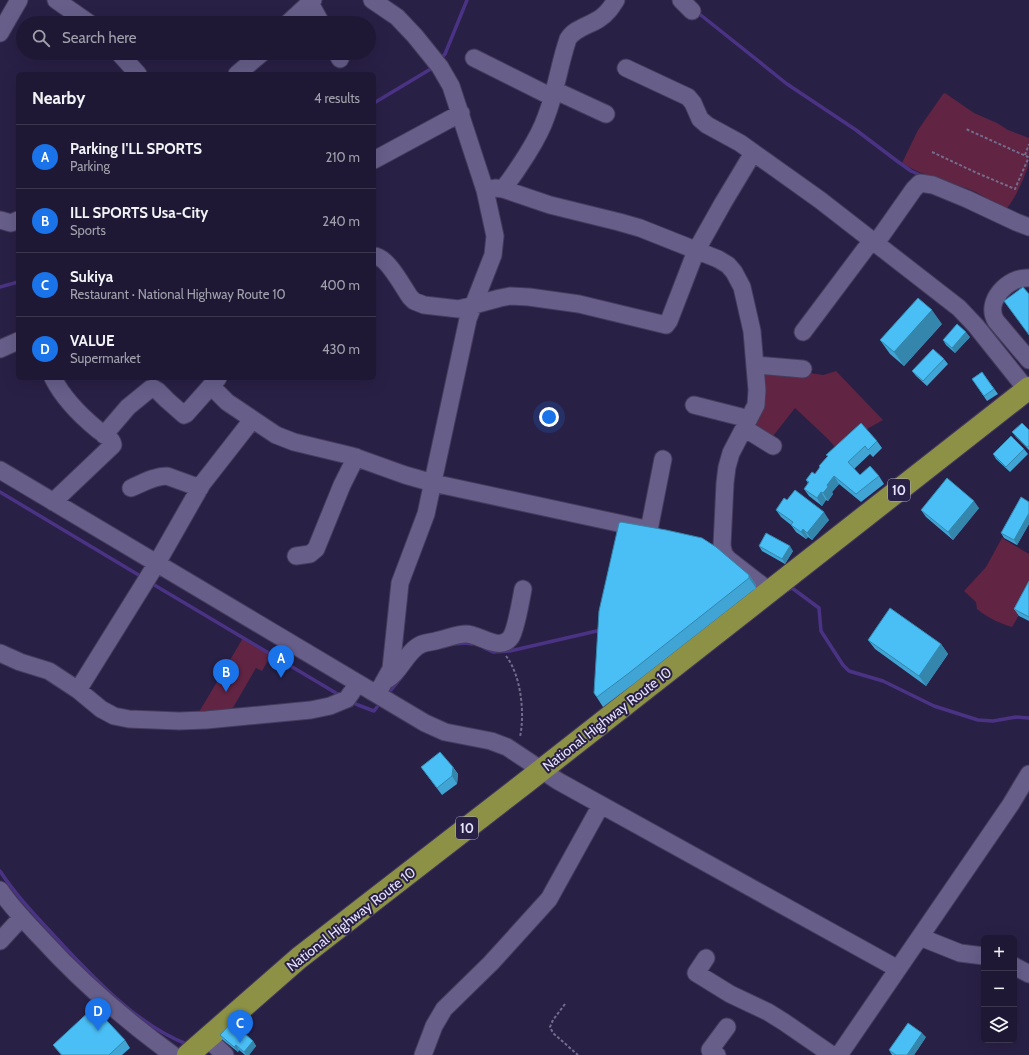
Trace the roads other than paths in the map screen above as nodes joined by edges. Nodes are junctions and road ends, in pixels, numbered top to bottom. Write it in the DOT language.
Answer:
graph roads {
  1 [pos="19,0"];
  2 [pos="56,0"];
  3 [pos="372,0"];
  4 [pos="616,0"];
  5 [pos="311,1"];
  6 [pos="79,16"];
  7 [pos="295,16"];
  8 [pos="318,16"];
  9 [pos="0,33"];
  10 [pos="474,58"];
  11 [pos="125,60"];
  12 [pos="254,60"];
  13 [pos="626,68"];
  14 [pos="136,72"];
  15 [pos="239,72"];
  16 [pos="553,93"];
  17 [pos="461,113"];
  18 [pos="606,114"];
  19 [pos="753,153"];
  20 [pos="376,159"];
  21 [pos="503,188"];
  22 [pos="486,190"];
  23 [pos="0,220"];
  24 [pos="16,221"];
  25 [pos="1029,227"];
  26 [pos="874,241"];
  27 [pos="696,250"];
  28 [pos="376,256"];
  29 [pos="1029,278"];
  30 [pos="1029,287"];
  31 [pos="999,294"];
  32 [pos="473,306"];
  33 [pos="972,321"];
  34 [pos="803,332"];
  35 [pos="16,342"];
  36 [pos="1029,346"];
  37 [pos="0,350"];
  38 [pos="1029,360"];
  39 [pos="755,365"];
  40 [pos="804,369"];
  41 [pos="54,380"];
  42 [pos="214,382"];
  43 [pos="1028,389"];
  44 [pos="694,405"];
  45 [pos="252,420"];
  46 [pos="746,424"];
  47 [pos="104,435"];
  48 [pos="773,446"];
  49 [pos="356,457"];
  50 [pos="663,458"];
  51 [pos="0,470"];
  52 [pos="433,483"];
  53 [pos="131,488"];
  54 [pos="200,488"];
  55 [pos="54,502"];
  56 [pos="296,556"];
  57 [pos="157,563"];
  58 [pos="523,590"];
  59 [pos="770,591"];
  60 [pos="0,653"];
  61 [pos="386,679"];
  62 [pos="358,683"];
  63 [pos="78,690"];
  64 [pos="377,694"];
  65 [pos="541,770"];
  66 [pos="1029,774"];
  67 [pos="601,805"];
  68 [pos="0,890"];
  69 [pos="22,918"];
  70 [pos="920,937"];
  71 [pos="0,940"];
  72 [pos="981,956"];
  73 [pos="706,958"];
  74 [pos="1017,968"];
  75 [pos="898,969"];
  76 [pos="1029,974"];
  77 [pos="727,1027"];
  78 [pos="191,1049"];
  79 [pos="225,1055"];
  80 [pos="423,1055"];
  81 [pos="717,1055"];
  82 [pos="832,1055"];
  83 [pos="838,1055"];
  1 -- 9 [label="street"];
  2 -- 6 [label="street"];
  3 -- 17 [label="street"];
  4 -- 16 [label="street"];
  5 -- 7 [label="street"];
  5 -- 8 [label="street"];
  10 -- 16 [label="street"];
  11 -- 14 [label="street"];
  12 -- 15 [label="street"];
  13 -- 19 [label="street"];
  16 -- 18 [label="street"];
  16 -- 21 [label="street"];
  17 -- 20 [label="street"];
  17 -- 22 [label="street"];
  19 -- 26 [label="street"];
  19 -- 27 [label="street"];
  21 -- 22 [label="street"];
  21 -- 27 [label="street"];
  22 -- 32 [label="street"];
  23 -- 24 [label="street"];
  25 -- 26 [label="street"];
  26 -- 33 [label="street"];
  26 -- 34 [label="street"];
  27 -- 32 [label="street"];
  27 -- 39 [label="street"];
  28 -- 32 [label="street"];
  29 -- 31 [label="street"];
  30 -- 36 [label="street"];
  31 -- 33 [label="street"];
  31 -- 38 [label="street"];
  32 -- 52 [label="street"];
  33 -- 43 [label="street"];
  35 -- 37 [label="street"];
  39 -- 40 [label="street"];
  39 -- 46 [label="street"];
  41 -- 47 [label="street"];
  42 -- 45 [label="street"];
  42 -- 47 [label="street"];
  43 -- 59 [label="highway, National Highway Route 10 / 10"];
  44 -- 46 [label="street"];
  45 -- 49 [label="street"];
  45 -- 54 [label="street"];
  46 -- 48 [label="street"];
  46 -- 59 [label="street"];
  47 -- 55 [label="street"];
  49 -- 52 [label="street"];
  49 -- 56 [label="street"];
  50 -- 52 [label="street"];
  51 -- 55 [label="street"];
  52 -- 61 [label="street"];
  53 -- 54 [label="street"];
  54 -- 57 [label="street"];
  55 -- 57 [label="street"];
  57 -- 62 [label="street"];
  57 -- 63 [label="street"];
  58 -- 61 [label="street"];
  59 -- 65 [label="highway, National Highway Route 10 / 10"];
  60 -- 63 [label="street"];
  61 -- 64 [label="street"];
  62 -- 63 [label="street"];
  62 -- 64 [label="street"];
  64 -- 65 [label="street"];
  65 -- 67 [label="street"];
  65 -- 78 [label="highway, National Highway Route 10 / 10"];
  66 -- 70 [label="street"];
  67 -- 75 [label="street"];
  67 -- 80 [label="street"];
  68 -- 69 [label="street"];
  69 -- 71 [label="street"];
  69 -- 78 [label="street"];
  70 -- 72 [label="street"];
  70 -- 75 [label="street"];
  73 -- 82 [label="street"];
  74 -- 76 [label="street"];
  75 -- 83 [label="street"];
  77 -- 81 [label="street"];
  78 -- 79 [label="street"];
}
